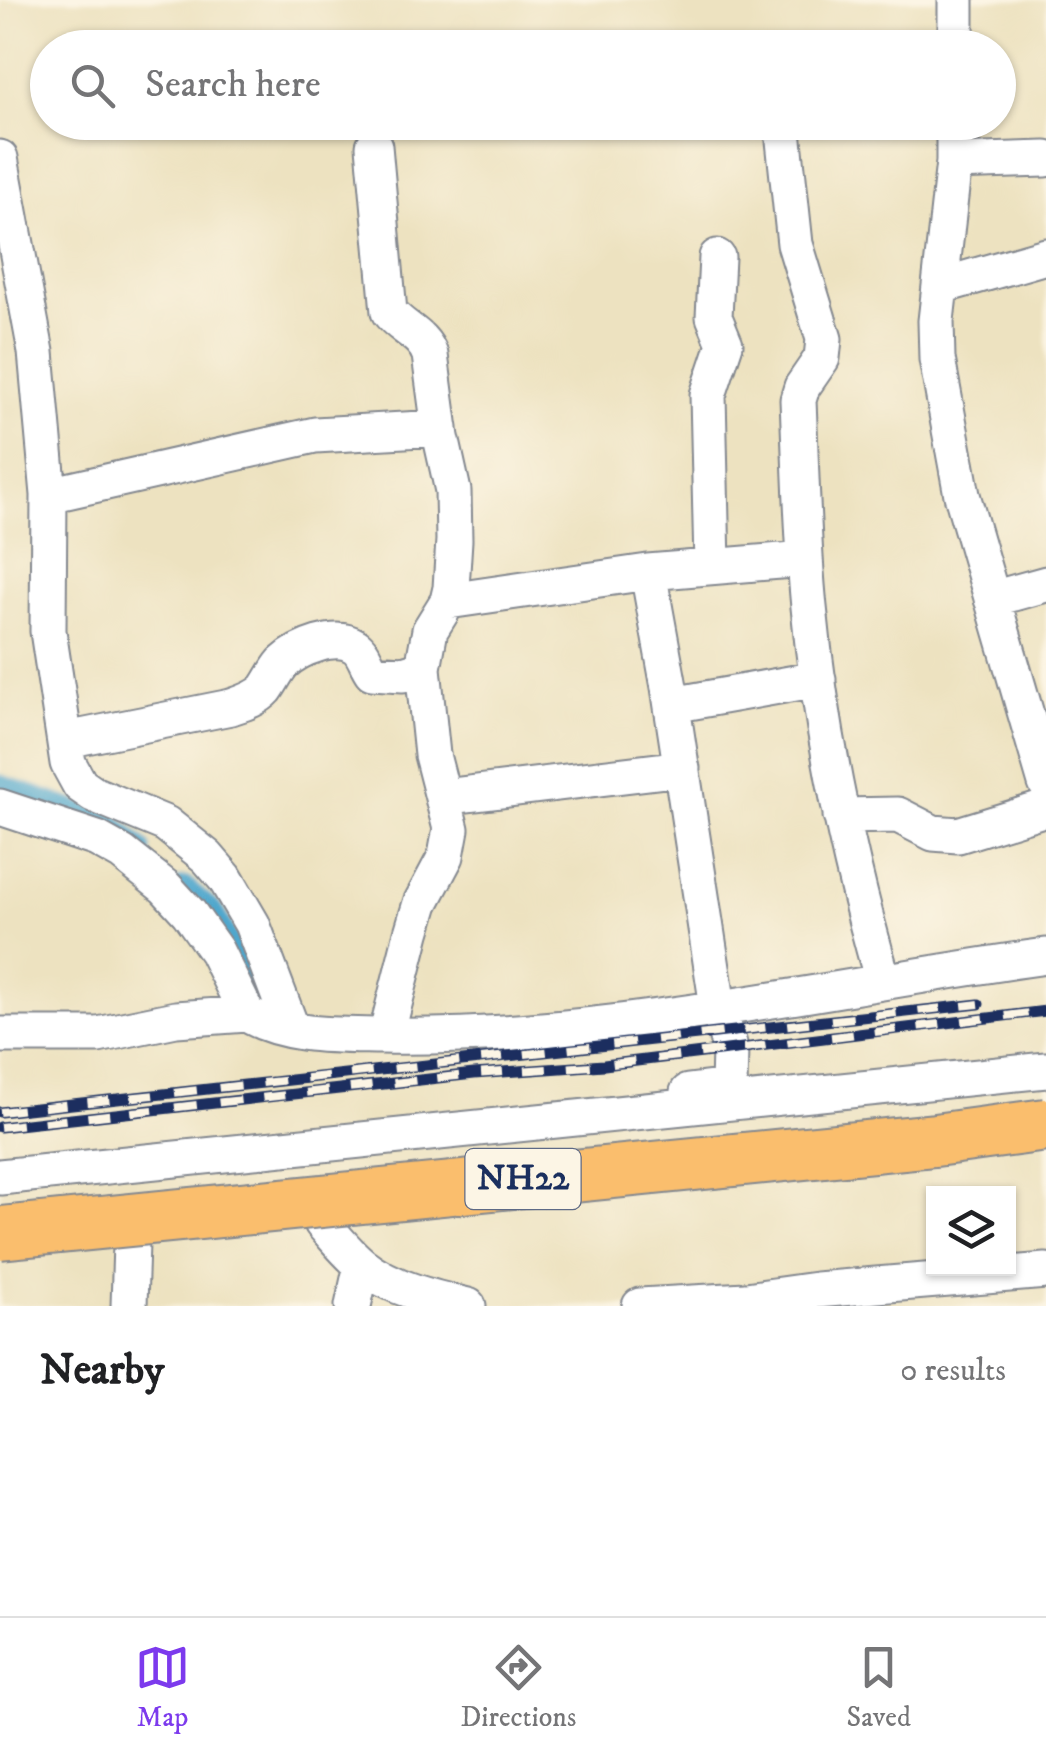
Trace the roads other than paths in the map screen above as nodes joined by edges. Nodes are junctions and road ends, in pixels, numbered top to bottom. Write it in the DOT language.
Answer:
graph roads {
  1 [pos="956,0"];
  2 [pos="956,30"];
  3 [pos="783,140"];
  4 [pos="954,140"];
  5 [pos="374,146"];
  6 [pos="0,158"];
  7 [pos="1046,160"];
  8 [pos="954,162"];
  9 [pos="1046,256"];
  10 [pos="717,257"];
  11 [pos="941,286"];
  12 [pos="12,288"];
  13 [pos="440,428"];
  14 [pos="50,495"];
  15 [pos="804,559"];
  16 [pos="712,565"];
  17 [pos="648,572"];
  18 [pos="1046,584"];
  19 [pos="992,599"];
  20 [pos="448,601"];
  21 [pos="423,668"];
  22 [pos="818,680"];
  23 [pos="672,705"];
  24 [pos="66,740"];
  25 [pos="682,768"];
  26 [pos="1046,783"];
  27 [pos="443,797"];
  28 [pos="1046,808"];
  29 [pos="6,816"];
  30 [pos="841,816"];
  31 [pos="1046,956"];
  32 [pos="884,981"];
  33 [pos="718,1007"];
  34 [pos="268,1022"];
  35 [pos="0,1035"];
  36 [pos="386,1036"];
  37 [pos="1046,1070"];
  38 [pos="1046,1097"];
  39 [pos="584,1119"];
  40 [pos="1046,1124"];
  41 [pos="1046,1148"];
  42 [pos="0,1177"];
  43 [pos="591,1196"];
  44 [pos="0,1203"];
  45 [pos="322,1223"];
  46 [pos="0,1232"];
  47 [pos="130,1244"];
  48 [pos="0,1257"];
  49 [pos="362,1265"];
  50 [pos="1046,1270"];
  51 [pos="411,1298"];
  52 [pos="129,1306"];
  53 [pos="353,1306"];
  54 [pos="468,1306"];
  55 [pos="640,1306"];
  1 -- 2 [label="street"];
  3 -- 15 [label="street"];
  4 -- 8 [label="street"];
  5 -- 13 [label="street"];
  6 -- 12 [label="street"];
  7 -- 8 [label="street"];
  8 -- 11 [label="street"];
  9 -- 11 [label="street"];
  10 -- 16 [label="street"];
  11 -- 19 [label="street"];
  12 -- 14 [label="street"];
  13 -- 14 [label="street"];
  13 -- 20 [label="street"];
  14 -- 24 [label="street"];
  15 -- 16 [label="street"];
  15 -- 22 [label="street"];
  16 -- 17 [label="street"];
  17 -- 20 [label="street"];
  17 -- 23 [label="street"];
  18 -- 19 [label="street"];
  19 -- 26 [label="street"];
  20 -- 21 [label="street"];
  21 -- 24 [label="street"];
  21 -- 27 [label="street"];
  22 -- 23 [label="street"];
  22 -- 30 [label="street"];
  23 -- 25 [label="street"];
  24 -- 34 [label="street"];
  25 -- 27 [label="street"];
  25 -- 33 [label="street"];
  27 -- 36 [label="street"];
  28 -- 30 [label="street"];
  29 -- 34 [label="street"];
  30 -- 32 [label="street"];
  31 -- 32 [label="street"];
  32 -- 33 [label="street"];
  33 -- 36 [label="street"];
  33 -- 39 [label="street"];
  34 -- 35 [label="street"];
  34 -- 36 [label="street"];
  37 -- 39 [label="street"];
  38 -- 44 [label="highway, NH22"];
  39 -- 42 [label="street"];
  39 -- 43 [label="street"];
  40 -- 46 [label="highway, NH22, bridge"];
  41 -- 43 [label="street"];
  43 -- 45 [label="street"];
  45 -- 47 [label="street"];
  45 -- 49 [label="street"];
  47 -- 48 [label="street"];
  47 -- 52 [label="street"];
  49 -- 51 [label="street"];
  49 -- 53 [label="street"];
  50 -- 55 [label="street"];
  51 -- 54 [label="street"];
}
